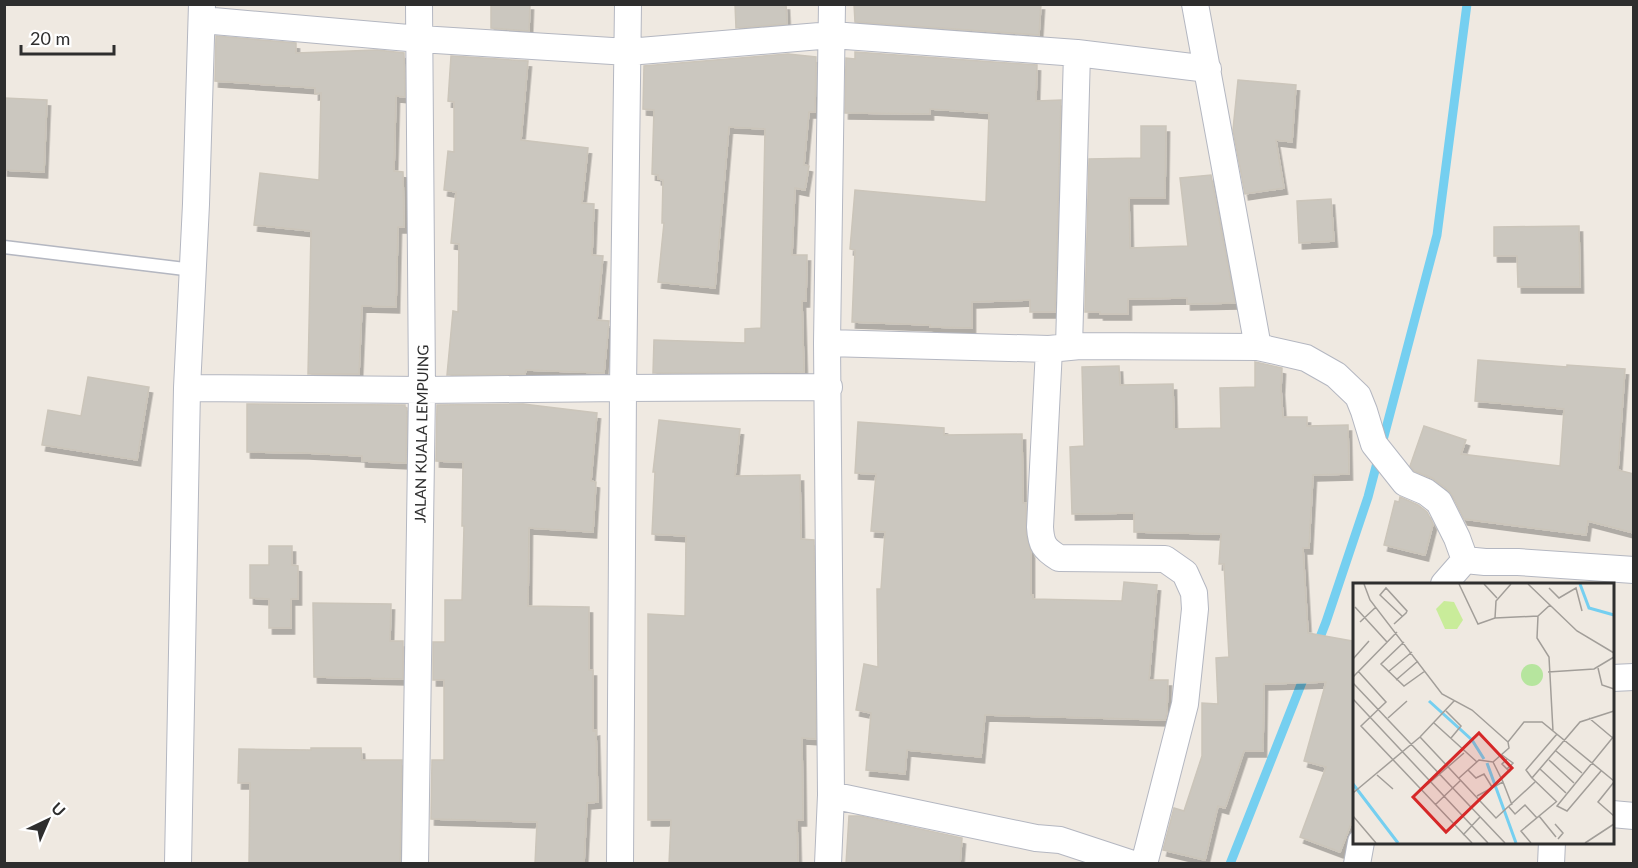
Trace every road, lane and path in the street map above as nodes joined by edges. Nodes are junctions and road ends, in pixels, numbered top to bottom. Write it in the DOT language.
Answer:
graph roads {
  1 [pos="419,4"];
  2 [pos="628,4"];
  3 [pos="832,4"];
  4 [pos="1196,4"];
  5 [pos="202,12"];
  6 [pos="832,35"];
  7 [pos="420,39"];
  8 [pos="628,52"];
  9 [pos="1077,52"];
  10 [pos="1208,69"];
  11 [pos="4,247"];
  12 [pos="193,270"];
  13 [pos="827,343"];
  14 [pos="1258,347"];
  15 [pos="1059,348"];
  16 [pos="829,387"];
  17 [pos="188,388"];
  18 [pos="623,388"];
  19 [pos="422,390"];
  20 [pos="1465,560"];
  21 [pos="1634,570"];
  22 [pos="1446,583"];
  23 [pos="1634,677"];
  24 [pos="1614,678"];
  25 [pos="831,795"];
  26 [pos="1614,814"];
  27 [pos="1634,816"];
  28 [pos="1361,844"];
  29 [pos="1552,844"];
  30 [pos="178,864"];
  31 [pos="414,864"];
  32 [pos="620,864"];
  33 [pos="828,864"];
  34 [pos="1132,864"];
  35 [pos="1144,864"];
  36 [pos="1357,864"];
  37 [pos="1551,864"];
  1 -- 7 [label="street, JALAN KUALA LEMPUING"];
  2 -- 8 [label="street"];
  3 -- 6 [label="street"];
  4 -- 10 [label="street"];
  5 -- 7 [label="street"];
  5 -- 12 [label="street"];
  6 -- 8 [label="street"];
  6 -- 9 [label="street"];
  6 -- 13 [label="street"];
  7 -- 8 [label="street"];
  7 -- 19 [label="street, JALAN KUALA LEMPUING"];
  8 -- 18 [label="street"];
  9 -- 10 [label="street"];
  9 -- 15 [label="street"];
  10 -- 14 [label="street"];
  11 -- 12 [label="lane"];
  12 -- 17 [label="street"];
  13 -- 15 [label="street"];
  13 -- 16 [label="street"];
  14 -- 15 [label="street"];
  14 -- 20 [label="street"];
  15 -- 35 [label="street"];
  16 -- 18 [label="street"];
  16 -- 25 [label="street"];
  17 -- 19 [label="street"];
  17 -- 30 [label="street"];
  18 -- 19 [label="street"];
  18 -- 32 [label="street"];
  19 -- 31 [label="street, JALAN KUALA LEMPUING"];
  20 -- 21 [label="street"];
  20 -- 22 [label="street"];
  23 -- 24 [label="street"];
  25 -- 33 [label="street"];
  25 -- 34 [label="street"];
  26 -- 27 [label="street"];
  28 -- 36 [label="street"];
  29 -- 37 [label="street"];
}
